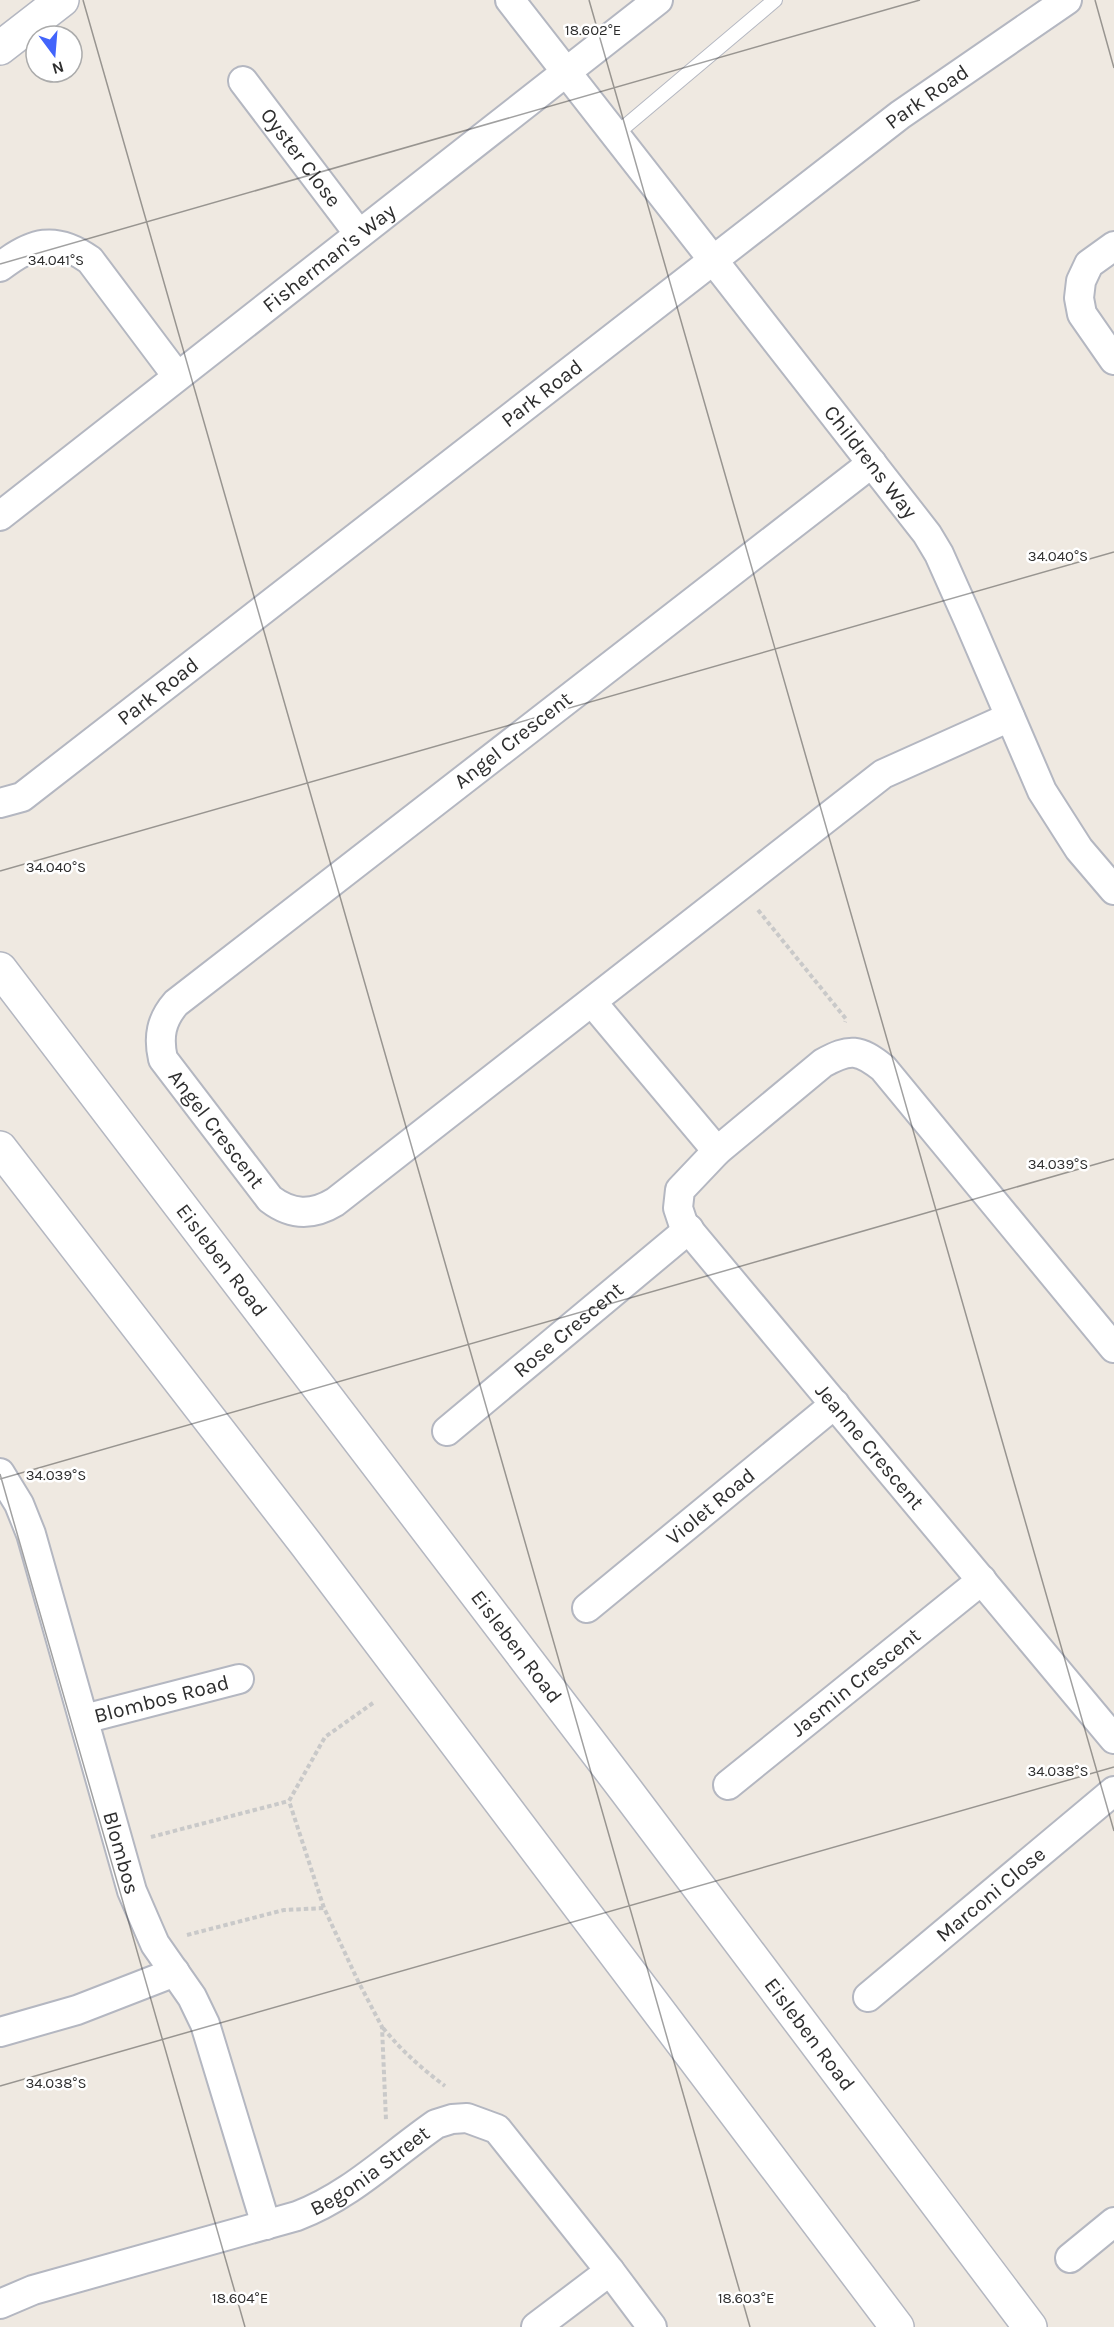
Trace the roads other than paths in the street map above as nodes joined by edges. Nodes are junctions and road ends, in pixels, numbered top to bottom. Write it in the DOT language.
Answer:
graph roads {
  1 [pos="62,0"];
  2 [pos="510,0"];
  3 [pos="658,0"];
  4 [pos="775,0"];
  5 [pos="1067,0"];
  6 [pos="0,48"];
  7 [pos="566,72"];
  8 [pos="243,81"];
  9 [pos="615,135"];
  10 [pos="359,234"];
  11 [pos="1114,246"];
  12 [pos="713,261"];
  13 [pos="0,267"];
  14 [pos="1114,360"];
  15 [pos="177,376"];
  16 [pos="872,463"];
  17 [pos="0,516"];
  18 [pos="1010,717"];
  19 [pos="11,800"];
  20 [pos="1114,890"];
  21 [pos="0,969"];
  22 [pos="592,1002"];
  23 [pos="0,1148"];
  24 [pos="717,1150"];
  25 [pos="689,1229"];
  26 [pos="1114,1348"];
  27 [pos="835,1404"];
  28 [pos="447,1431"];
  29 [pos="0,1473"];
  30 [pos="982,1580"];
  31 [pos="588,1608"];
  32 [pos="239,1679"];
  33 [pos="84,1719"];
  34 [pos="1114,1739"];
  35 [pos="729,1785"];
  36 [pos="1114,1791"];
  37 [pos="175,1972"];
  38 [pos="868,1997"];
  39 [pos="0,2032"];
  40 [pos="1114,2222"];
  41 [pos="266,2225"];
  42 [pos="1070,2258"];
  43 [pos="610,2271"];
  44 [pos="0,2304"];
  45 [pos="536,2327"];
  46 [pos="652,2327"];
  47 [pos="897,2327"];
  48 [pos="1030,2327"];
  1 -- 6 [label="main road"];
  2 -- 7 [label="street, Childrens Way"];
  3 -- 7 [label="street, Fisherman's Way"];
  4 -- 9 [label="lane"];
  5 -- 12 [label="street, Park Road"];
  7 -- 9 [label="street, Childrens Way"];
  7 -- 10 [label="street, Fisherman's Way"];
  8 -- 10 [label="street, Oyster Close"];
  9 -- 12 [label="street, Childrens Way"];
  10 -- 15 [label="street, Fisherman's Way"];
  11 -- 14 [label="street"];
  12 -- 16 [label="street, Childrens Way"];
  12 -- 19 [label="street, Park Road"];
  13 -- 15 [label="street"];
  15 -- 17 [label="street, Fisherman's Way"];
  16 -- 18 [label="street, Childrens Way"];
  16 -- 22 [label="street, Angel Crescent"];
  18 -- 20 [label="street, Childrens Way"];
  18 -- 22 [label="street, Angel Crescent"];
  21 -- 48 [label="main road, Eisleben Road"];
  22 -- 24 [label="street"];
  23 -- 47 [label="main road"];
  24 -- 25 [label="street, Jeanne Crescent"];
  24 -- 26 [label="street, Jeanne Crescent"];
  25 -- 27 [label="street, Jeanne Crescent"];
  25 -- 28 [label="street, Rose Crescent"];
  27 -- 30 [label="street, Jeanne Crescent"];
  27 -- 31 [label="street, Violet Road"];
  29 -- 33 [label="street, Blombos"];
  30 -- 34 [label="street, Jeanne Crescent"];
  30 -- 35 [label="street, Jasmin Crescent"];
  32 -- 33 [label="street, Blombos Road"];
  33 -- 37 [label="street, Blombos"];
  36 -- 38 [label="street, Marconi Close"];
  37 -- 39 [label="street"];
  37 -- 41 [label="street, Blombos"];
  40 -- 42 [label="street"];
  41 -- 43 [label="street, Begonia Street"];
  41 -- 44 [label="street, Begonia Street"];
  43 -- 45 [label="street"];
  43 -- 46 [label="street, Begonia Street"];
}
